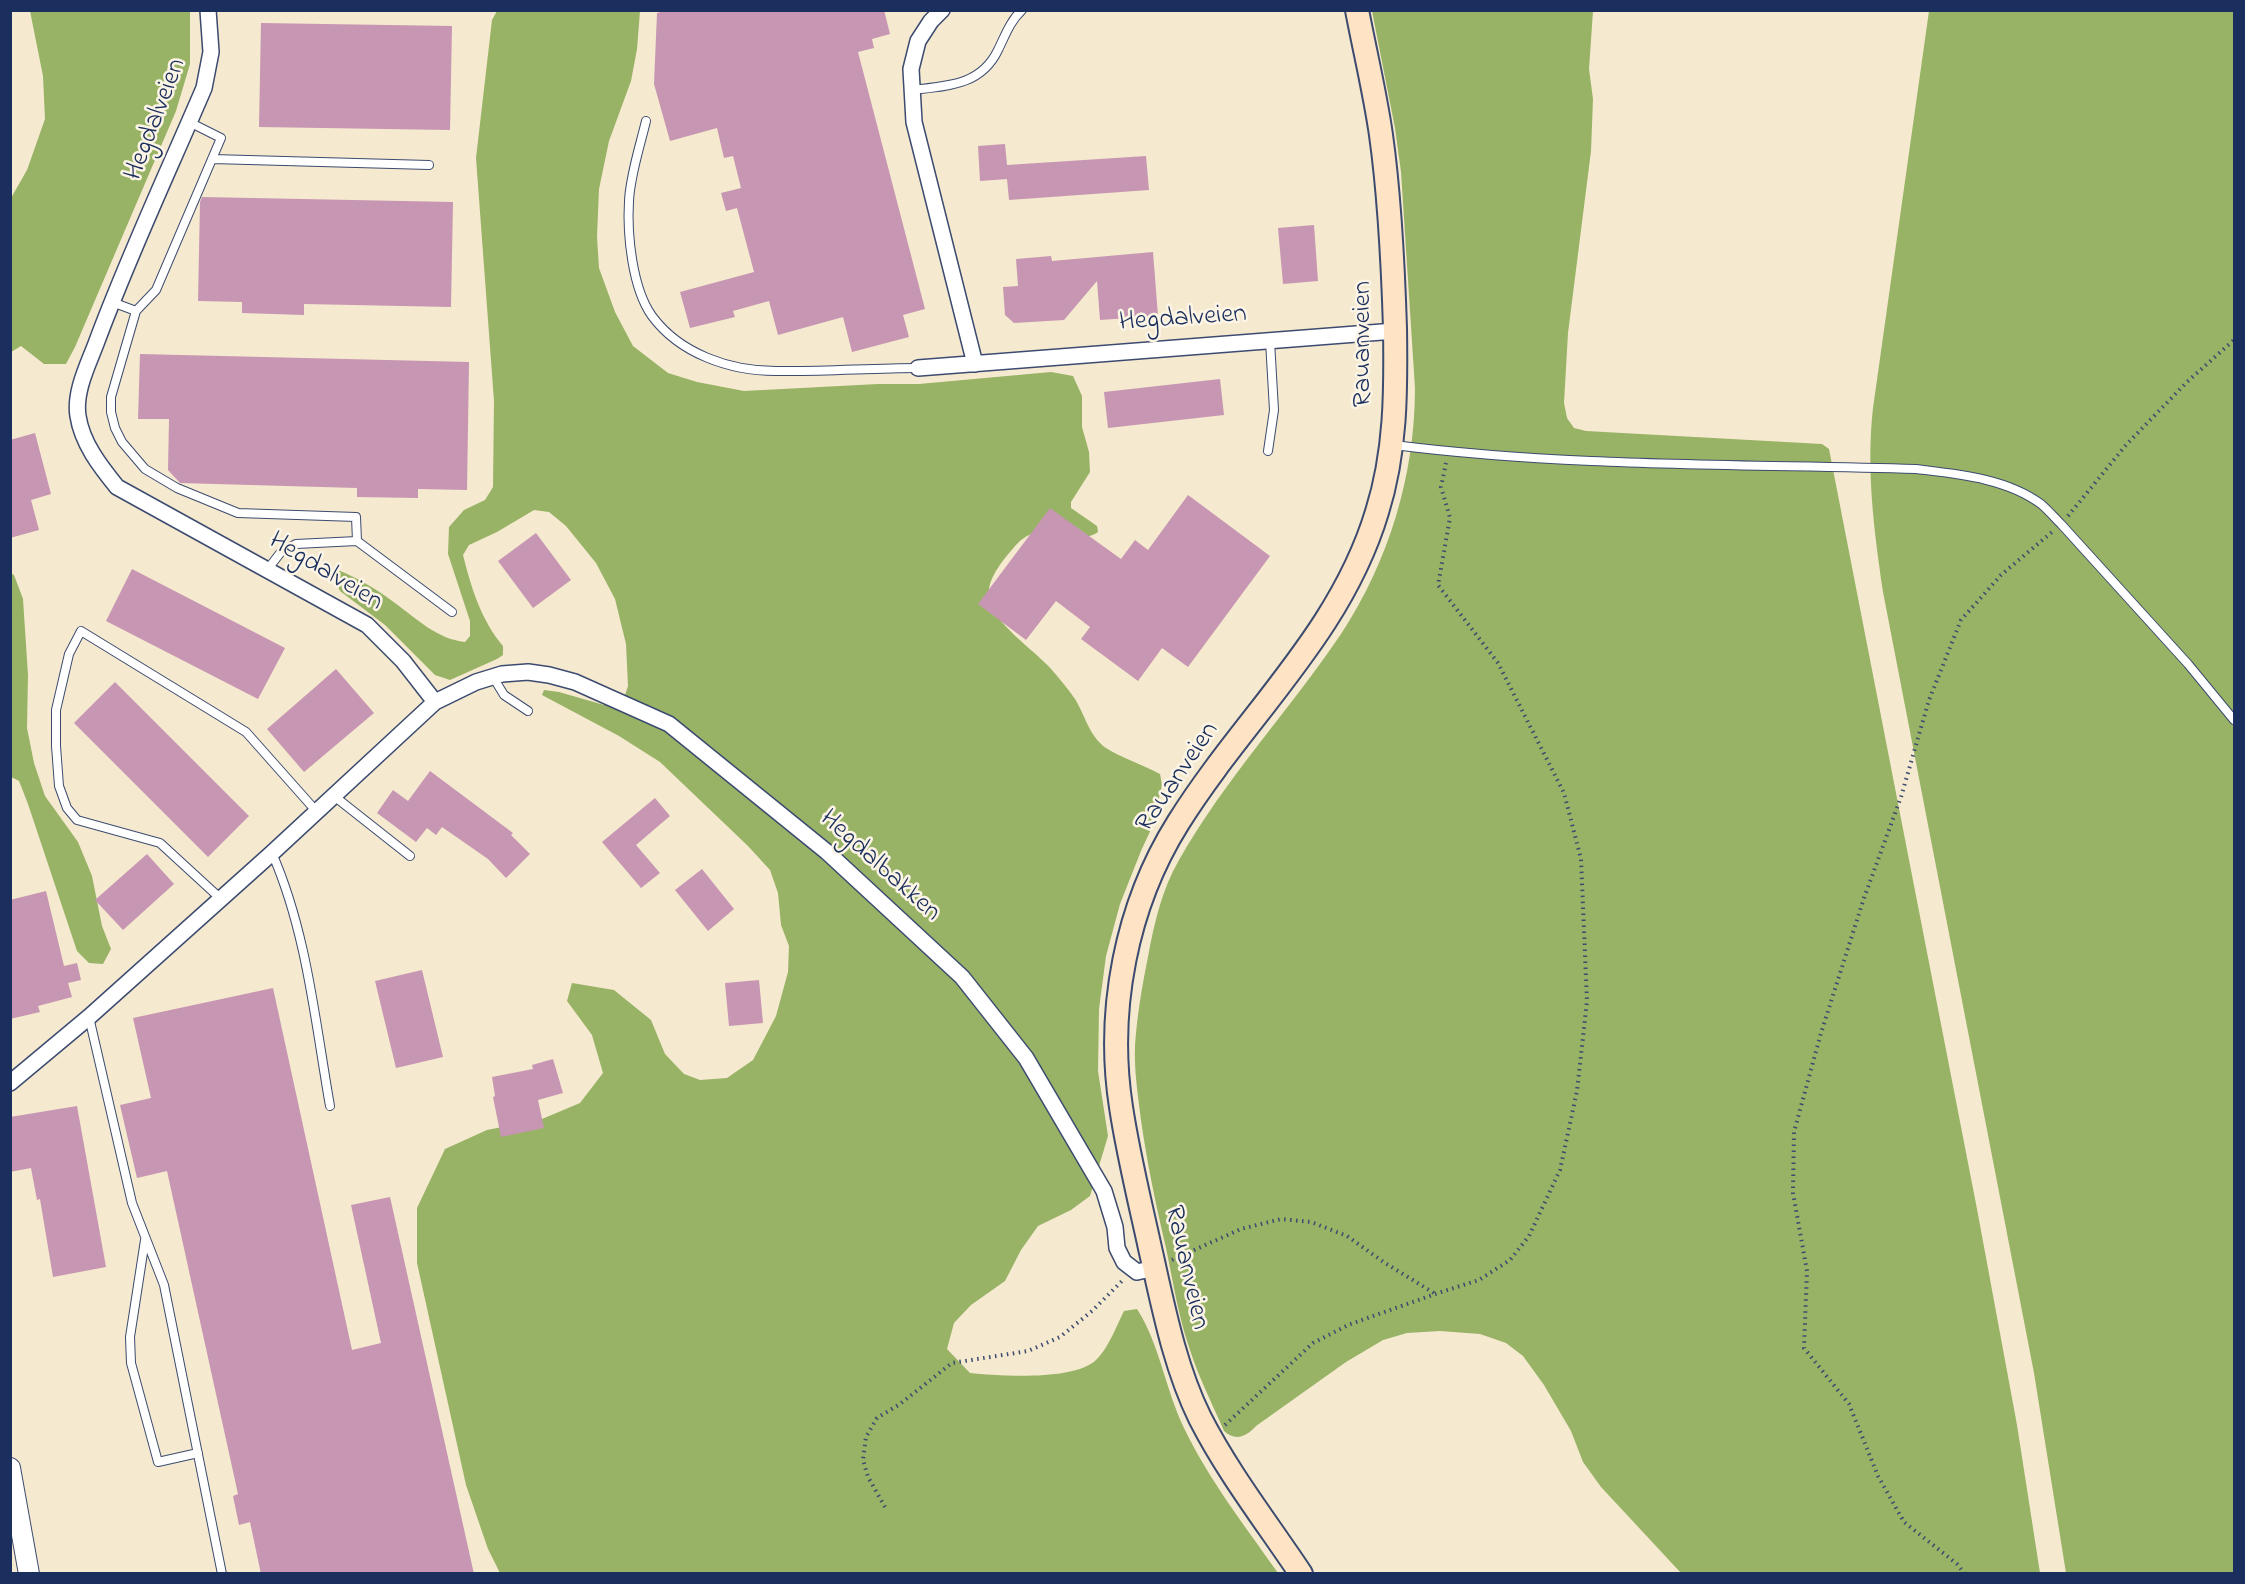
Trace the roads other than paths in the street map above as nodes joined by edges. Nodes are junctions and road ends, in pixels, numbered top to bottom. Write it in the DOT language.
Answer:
graph roads {
  1 [pos="208,10"];
  2 [pos="942,10"];
  3 [pos="1022,10"];
  4 [pos="1357,10"];
  5 [pos="911,90"];
  6 [pos="646,121"];
  7 [pos="189,122"];
  8 [pos="212,159"];
  9 [pos="429,165"];
  10 [pos="112,302"];
  11 [pos="136,311"];
  12 [pos="1395,331"];
  13 [pos="1270,341"];
  14 [pos="975,364"];
  15 [pos="918,368"];
  16 [pos="1392,445"];
  17 [pos="1268,451"];
  18 [pos="357,541"];
  19 [pos="267,570"];
  20 [pos="452,612"];
  21 [pos="493,677"];
  22 [pos="435,702"];
  23 [pos="528,711"];
  24 [pos="2235,720"];
  25 [pos="334,796"];
  26 [pos="317,812"];
  27 [pos="272,853"];
  28 [pos="410,856"];
  29 [pos="221,899"];
  30 [pos="89,1017"];
  31 [pos="10,1083"];
  32 [pos="330,1106"];
  33 [pos="146,1238"];
  34 [pos="1146,1270"];
  35 [pos="198,1453"];
  36 [pos="11,1474"];
  37 [pos="29,1574"];
  38 [pos="222,1574"];
  39 [pos="1301,1574"];
  1 -- 7 [label="street, Hegdalveien"];
  2 -- 5 [label="street"];
  3 -- 5 [label="lane"];
  4 -- 12 [label="main road, Rauanveien"];
  5 -- 14 [label="street"];
  6 -- 15 [label="lane"];
  7 -- 8 [label="lane"];
  7 -- 10 [label="street, Hegdalveien"];
  8 -- 9 [label="lane"];
  8 -- 11 [label="lane"];
  10 -- 11 [label="lane"];
  10 -- 19 [label="street, Hegdalveien"];
  11 -- 18 [label="lane"];
  12 -- 13 [label="street, Hegdalveien"];
  12 -- 16 [label="main road, Rauanveien"];
  13 -- 14 [label="street, Hegdalveien"];
  13 -- 17 [label="lane"];
  14 -- 15 [label="street, Hegdalveien"];
  16 -- 24 [label="lane"];
  16 -- 34 [label="main road, Rauanveien"];
  18 -- 19 [label="lane"];
  18 -- 20 [label="lane"];
  19 -- 22 [label="street, Hegdalveien"];
  21 -- 22 [label="street, Hegdalbakken"];
  21 -- 23 [label="lane"];
  21 -- 34 [label="street, Hegdalbakken"];
  22 -- 25 [label="street"];
  25 -- 26 [label="street"];
  25 -- 28 [label="lane"];
  26 -- 27 [label="street"];
  26 -- 29 [label="lane"];
  27 -- 29 [label="street"];
  27 -- 32 [label="lane"];
  29 -- 30 [label="street"];
  30 -- 31 [label="street"];
  30 -- 33 [label="lane"];
  33 -- 35 [label="lane"];
  33 -- 35 [label="lane"];
  34 -- 39 [label="main road, Rauanveien"];
  35 -- 38 [label="lane"];
  36 -- 37 [label="street"];
}
